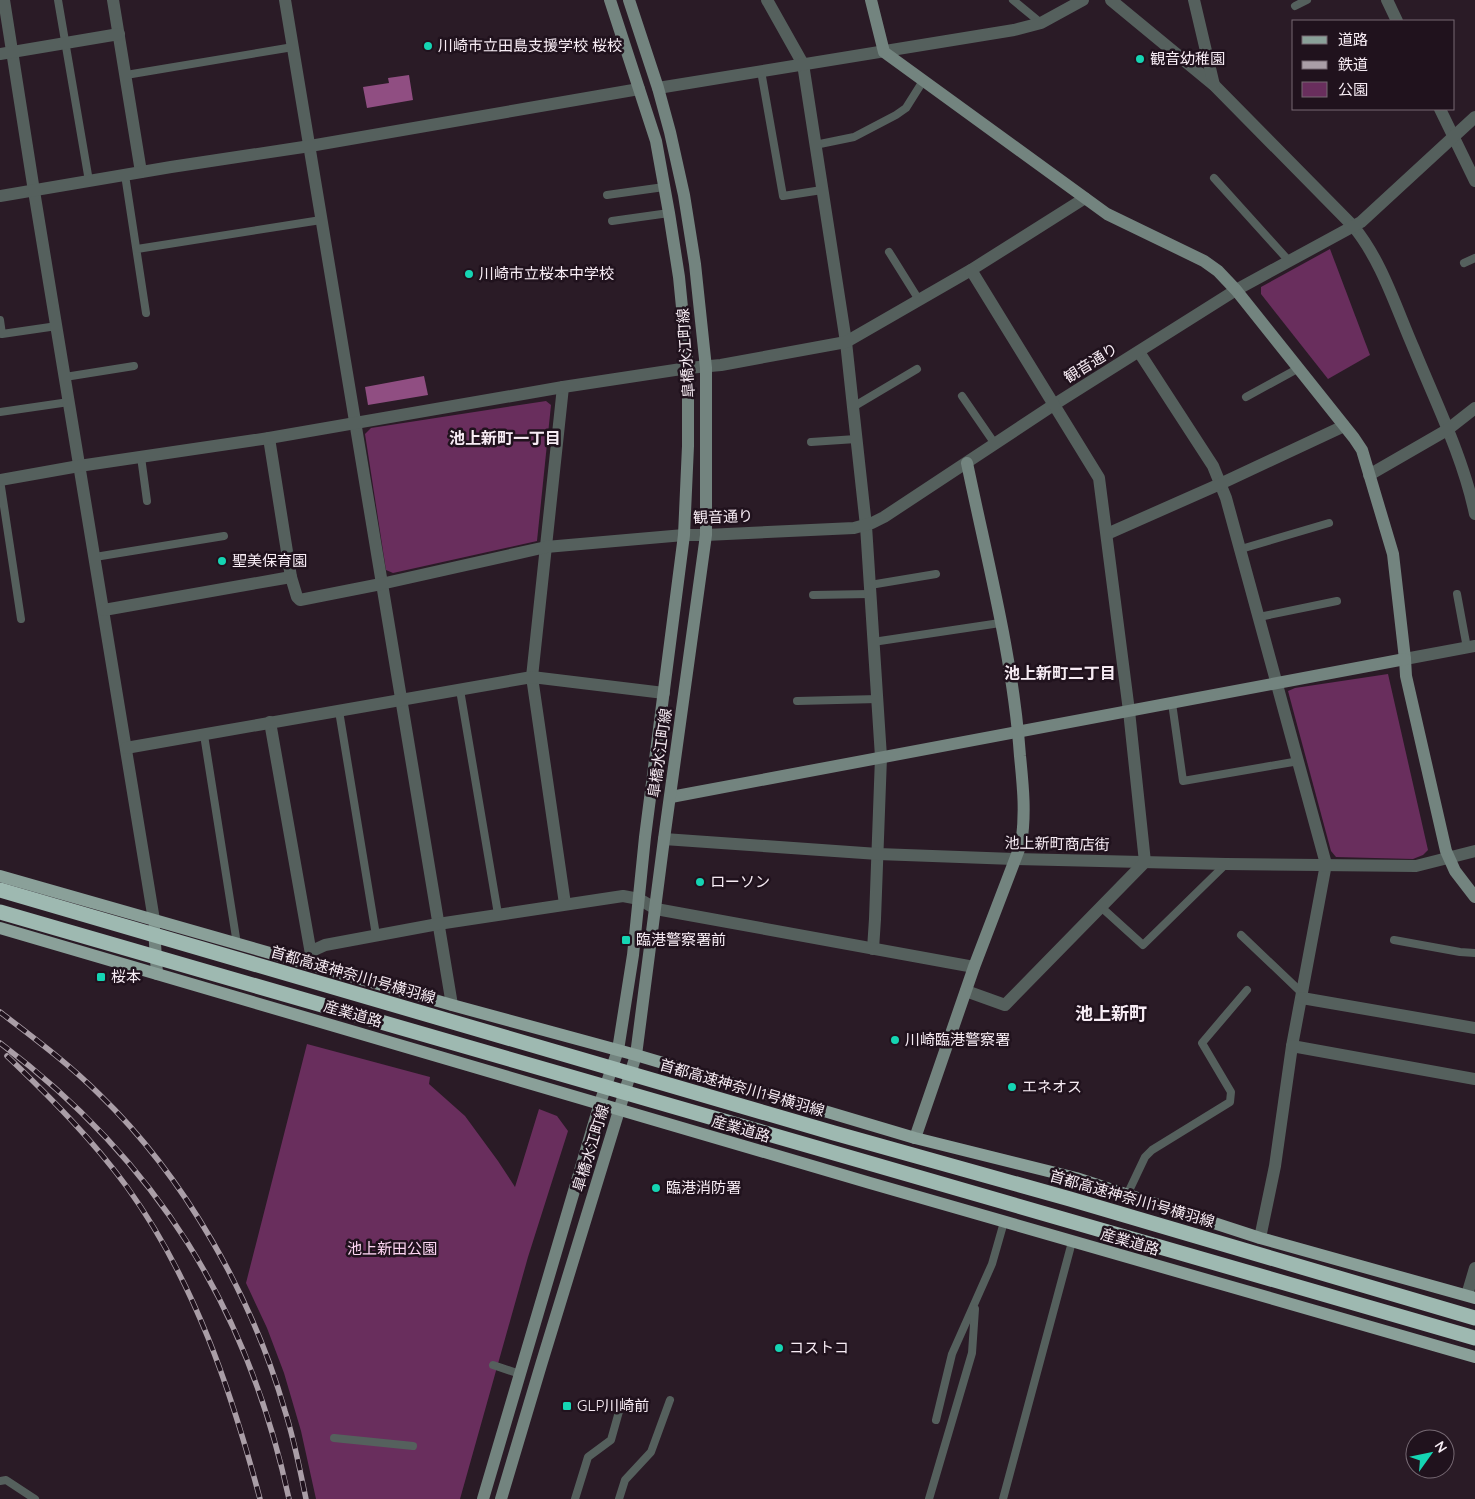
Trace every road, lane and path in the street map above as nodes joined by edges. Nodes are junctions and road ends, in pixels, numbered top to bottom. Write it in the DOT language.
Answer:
graph roads {
  1 [pos="4,0"];
  2 [pos="58,0"];
  3 [pos="113,0"];
  4 [pos="285,0"];
  5 [pos="610,0"];
  6 [pos="629,0"];
  7 [pos="767,0"];
  8 [pos="871,0"];
  9 [pos="1013,0"];
  10 [pos="1084,0"];
  11 [pos="1111,0"];
  12 [pos="1194,0"];
  13 [pos="1308,0"];
  14 [pos="1387,0"];
  15 [pos="1295,6"];
  16 [pos="1393,20"];
  17 [pos="1041,23"];
  18 [pos="119,34"];
  19 [pos="66,42"];
  20 [pos="293,47"];
  21 [pos="13,51"];
  22 [pos="884,52"];
  23 [pos="0,54"];
  24 [pos="803,64"];
  25 [pos="761,71"];
  26 [pos="126,75"];
  27 [pos="923,80"];
  28 [pos="1214,85"];
  29 [pos="658,88"];
  30 [pos="640,89"];
  31 [pos="1440,110"];
  32 [pos="1475,117"];
  33 [pos="1453,137"];
  34 [pos="815,145"];
  35 [pos="310,146"];
  36 [pos="141,172"];
  37 [pos="124,175"];
  38 [pos="1214,178"];
  39 [pos="89,181"];
  40 [pos="1475,181"];
  41 [pos="664,187"];
  42 [pos="822,190"];
  43 [pos="34,191"];
  44 [pos="607,195"];
  45 [pos="0,196"];
  46 [pos="1085,198"];
  47 [pos="669,213"];
  48 [pos="321,220"];
  49 [pos="612,221"];
  50 [pos="1353,226"];
  51 [pos="137,249"];
  52 [pos="889,252"];
  53 [pos="1475,258"];
  54 [pos="1289,261"];
  55 [pos="1464,263"];
  56 [pos="971,270"];
  57 [pos="1236,290"];
  58 [pos="919,300"];
  59 [pos="146,313"];
  60 [pos="0,320"];
  61 [pos="57,326"];
  62 [pos="846,342"];
  63 [pos="1139,352"];
  64 [pos="134,366"];
  65 [pos="688,368"];
  66 [pos="706,368"];
  67 [pos="1299,368"];
  68 [pos="917,369"];
  69 [pos="65,376"];
  70 [pos="563,388"];
  71 [pos="962,396"];
  72 [pos="1246,397"];
  73 [pos="69,402"];
  74 [pos="1055,404"];
  75 [pos="853,407"];
  76 [pos="1475,408"];
  77 [pos="0,412"];
  78 [pos="355,423"];
  79 [pos="1344,426"];
  80 [pos="1448,430"];
  81 [pos="269,438"];
  82 [pos="856,439"];
  83 [pos="811,442"];
  84 [pos="995,444"];
  85 [pos="141,457"];
  86 [pos="966,463"];
  87 [pos="79,466"];
  88 [pos="1369,475"];
  89 [pos="0,480"];
  90 [pos="1220,484"];
  91 [pos="147,500"];
  92 [pos="1475,514"];
  93 [pos="1329,523"];
  94 [pos="866,526"];
  95 [pos="1107,534"];
  96 [pos="684,535"];
  97 [pos="706,535"];
  98 [pos="224,536"];
  99 [pos="546,547"];
  100 [pos="1241,549"];
  101 [pos="95,557"];
  102 [pos="936,574"];
  103 [pos="291,577"];
  104 [pos="381,584"];
  105 [pos="870,590"];
  106 [pos="1457,594"];
  107 [pos="812,596"];
  108 [pos="1337,601"];
  109 [pos="104,610"];
  110 [pos="1259,616"];
  111 [pos="21,619"];
  112 [pos="1000,623"];
  113 [pos="874,642"];
  114 [pos="1471,647"];
  115 [pos="1406,659"];
  116 [pos="532,676"];
  117 [pos="1278,683"];
  118 [pos="460,690"];
  119 [pos="664,693"];
  120 [pos="878,699"];
  121 [pos="400,701"];
  122 [pos="797,701"];
  123 [pos="1172,703"];
  124 [pos="339,711"];
  125 [pos="1128,711"];
  126 [pos="270,722"];
  127 [pos="1018,731"];
  128 [pos="204,735"];
  129 [pos="126,748"];
  130 [pos="881,757"];
  131 [pos="1299,761"];
  132 [pos="670,796"];
  133 [pos="664,838"];
  134 [pos="1475,852"];
  135 [pos="878,854"];
  136 [pos="1449,858"];
  137 [pos="1014,859"];
  138 [pos="1145,862"];
  139 [pos="1226,864"];
  140 [pos="1326,864"];
  141 [pos="0,876"];
  142 [pos="0,890"];
  143 [pos="1475,897"];
  144 [pos="639,899"];
  145 [pos="565,904"];
  146 [pos="1102,907"];
  147 [pos="656,909"];
  148 [pos="0,912"];
  149 [pos="498,914"];
  150 [pos="154,920"];
  151 [pos="438,924"];
  152 [pos="0,928"];
  153 [pos="376,935"];
  154 [pos="1241,935"];
  155 [pos="1394,940"];
  156 [pos="237,944"];
  157 [pos="873,949"];
  158 [pos="1475,953"];
  159 [pos="307,958"];
  160 [pos="974,967"];
  161 [pos="157,974"];
  162 [pos="1247,990"];
  163 [pos="966,991"];
  164 [pos="1302,996"];
  165 [pos="452,1005"];
  166 [pos="1475,1028"];
  167 [pos="1292,1046"];
  168 [pos="618,1050"];
  169 [pos="636,1055"];
  170 [pos="1475,1079"];
  171 [pos="600,1103"];
  172 [pos="620,1110"];
  173 [pos="915,1138"];
  174 [pos="1127,1195"];
  175 [pos="1004,1222"];
  176 [pos="1260,1238"];
  177 [pos="1072,1242"];
  178 [pos="1475,1268"];
  179 [pos="1471,1296"];
  180 [pos="976,1302"];
  181 [pos="1475,1318"];
  182 [pos="1475,1338"];
  183 [pos="1475,1357"];
  184 [pos="493,1365"];
  185 [pos="520,1374"];
  186 [pos="670,1400"];
  187 [pos="620,1408"];
  188 [pos="936,1420"];
  189 [pos="334,1438"];
  190 [pos="413,1446"];
  191 [pos="0,1481"];
  192 [pos="35,1499"];
  193 [pos="484,1499"];
  194 [pos="501,1499"];
  195 [pos="576,1499"];
  196 [pos="619,1499"];
  197 [pos="929,1499"];
  198 [pos="1003,1499"];
  1 -- 21 [label="street"];
  2 -- 19 [label="lane"];
  3 -- 18 [label="street"];
  4 -- 20 [label="street"];
  5 -- 30 [label="street, 皐橋水江町線"];
  6 -- 29 [label="street, 皐橋水江町線"];
  7 -- 24 [label="street"];
  8 -- 22 [label="street"];
  9 -- 17 [label="lane"];
  10 -- 17 [label="street"];
  11 -- 28 [label="street"];
  12 -- 28 [label="street"];
  13 -- 15 [label="lane"];
  14 -- 16 [label="street"];
  17 -- 22 [label="street"];
  18 -- 19 [label="street"];
  18 -- 26 [label="street"];
  19 -- 21 [label="street"];
  19 -- 39 [label="lane"];
  20 -- 26 [label="lane"];
  20 -- 35 [label="street"];
  21 -- 23 [label="street"];
  21 -- 43 [label="street"];
  22 -- 24 [label="street"];
  22 -- 27 [label="street"];
  24 -- 25 [label="street"];
  24 -- 34 [label="street"];
  25 -- 29 [label="street"];
  25 -- 42 [label="lane"];
  26 -- 36 [label="street"];
  27 -- 34 [label="lane"];
  27 -- 46 [label="street"];
  28 -- 50 [label="street"];
  29 -- 66 [label="street, 皐橋水江町線"];
  30 -- 35 [label="street"];
  30 -- 41 [label="street, 皐橋水江町線"];
  31 -- 33 [label="street"];
  32 -- 33 [label="street, 観音通り"];
  33 -- 40 [label="street"];
  33 -- 50 [label="street, 観音通り"];
  34 -- 42 [label="street"];
  35 -- 36 [label="street"];
  35 -- 48 [label="street"];
  36 -- 37 [label="street"];
  37 -- 39 [label="street"];
  37 -- 51 [label="lane"];
  38 -- 54 [label="lane"];
  39 -- 43 [label="street"];
  41 -- 44 [label="lane"];
  41 -- 47 [label="street, 皐橋水江町線"];
  42 -- 62 [label="street"];
  43 -- 45 [label="street"];
  43 -- 61 [label="street"];
  46 -- 56 [label="street"];
  46 -- 57 [label="street"];
  47 -- 49 [label="lane"];
  47 -- 65 [label="street, 皐橋水江町線"];
  48 -- 51 [label="lane"];
  48 -- 78 [label="street"];
  50 -- 54 [label="street, 観音通り"];
  50 -- 80 [label="street"];
  51 -- 59 [label="lane"];
  52 -- 58 [label="lane"];
  53 -- 55 [label="lane"];
  54 -- 57 [label="street, 観音通り"];
  56 -- 58 [label="street"];
  56 -- 74 [label="street"];
  57 -- 63 [label="street, 観音通り"];
  57 -- 67 [label="street"];
  58 -- 62 [label="street"];
  60 -- 61 [label="lane"];
  61 -- 69 [label="street"];
  62 -- 66 [label="street"];
  62 -- 75 [label="street"];
  63 -- 74 [label="street, 観音通り"];
  63 -- 90 [label="street"];
  64 -- 69 [label="lane"];
  65 -- 66 [label="street"];
  65 -- 70 [label="street"];
  65 -- 96 [label="street, 皐橋水江町線"];
  66 -- 97 [label="street, 皐橋水江町線"];
  67 -- 72 [label="lane"];
  67 -- 79 [label="street"];
  68 -- 75 [label="lane"];
  69 -- 73 [label="street"];
  70 -- 78 [label="street"];
  70 -- 99 [label="street"];
  71 -- 84 [label="lane"];
  73 -- 77 [label="lane"];
  73 -- 87 [label="street"];
  74 -- 84 [label="street, 観音通り"];
  74 -- 95 [label="street"];
  75 -- 82 [label="street"];
  76 -- 80 [label="street"];
  78 -- 81 [label="street"];
  78 -- 104 [label="street"];
  79 -- 88 [label="street"];
  79 -- 90 [label="street"];
  80 -- 88 [label="street"];
  80 -- 92 [label="street"];
  81 -- 85 [label="street"];
  81 -- 103 [label="street"];
  82 -- 83 [label="lane"];
  82 -- 94 [label="street"];
  84 -- 86 [label="street, 観音通り"];
  85 -- 87 [label="street"];
  85 -- 91 [label="lane"];
  86 -- 94 [label="street, 観音通り"];
  86 -- 112 [label="street"];
  87 -- 89 [label="street"];
  87 -- 101 [label="street"];
  88 -- 115 [label="street"];
  89 -- 111 [label="lane"];
  90 -- 95 [label="street"];
  90 -- 100 [label="street"];
  93 -- 100 [label="lane"];
  94 -- 97 [label="street, 観音通り"];
  94 -- 105 [label="street"];
  95 -- 125 [label="street"];
  96 -- 97 [label="street, 観音通り"];
  96 -- 99 [label="street, 観音通り"];
  96 -- 119 [label="street, 皐橋水江町線"];
  97 -- 132 [label="street, 皐橋水江町線"];
  98 -- 101 [label="lane"];
  99 -- 104 [label="street, 観音通り"];
  99 -- 116 [label="street"];
  100 -- 110 [label="street"];
  101 -- 109 [label="street"];
  102 -- 105 [label="lane"];
  103 -- 104 [label="street, 観音通り"];
  103 -- 109 [label="street"];
  104 -- 121 [label="street"];
  105 -- 107 [label="lane"];
  105 -- 113 [label="street"];
  106 -- 114 [label="lane"];
  108 -- 110 [label="lane"];
  109 -- 129 [label="street"];
  110 -- 117 [label="street"];
  112 -- 113 [label="lane"];
  112 -- 127 [label="street"];
  113 -- 120 [label="street"];
  114 -- 115 [label="street"];
  115 -- 117 [label="street"];
  115 -- 136 [label="street"];
  116 -- 118 [label="street"];
  116 -- 119 [label="street"];
  116 -- 145 [label="street"];
  117 -- 123 [label="street"];
  117 -- 131 [label="street"];
  118 -- 121 [label="street"];
  118 -- 149 [label="lane"];
  119 -- 144 [label="street, 皐橋水江町線"];
  120 -- 122 [label="lane"];
  120 -- 130 [label="street"];
  121 -- 124 [label="street"];
  121 -- 151 [label="street"];
  123 -- 125 [label="street"];
  123 -- 131 [label="lane"];
  124 -- 126 [label="street"];
  124 -- 153 [label="lane"];
  125 -- 127 [label="street"];
  125 -- 138 [label="street"];
  126 -- 128 [label="street"];
  126 -- 159 [label="street"];
  127 -- 130 [label="street"];
  127 -- 137 [label="street"];
  128 -- 129 [label="street"];
  128 -- 156 [label="lane"];
  129 -- 150 [label="street"];
  130 -- 132 [label="street"];
  130 -- 135 [label="street"];
  131 -- 140 [label="street"];
  132 -- 133 [label="street, 皐橋水江町線"];
  133 -- 135 [label="street, 池上新町商店街"];
  133 -- 147 [label="street, 皐橋水江町線"];
  134 -- 136 [label="street, 池上新町商店街"];
  135 -- 137 [label="street, 池上新町商店街"];
  135 -- 157 [label="street"];
  136 -- 140 [label="street, 池上新町商店街"];
  136 -- 143 [label="street"];
  137 -- 138 [label="street, 池上新町商店街"];
  137 -- 160 [label="street"];
  138 -- 139 [label="street, 池上新町商店街"];
  138 -- 146 [label="street"];
  139 -- 140 [label="street, 池上新町商店街"];
  139 -- 146 [label="lane"];
  140 -- 164 [label="street"];
  141 -- 150 [label="main road"];
  142 -- 181 [label="highway, 首都高速神奈川1号横羽線, bridge"];
  144 -- 145 [label="street"];
  144 -- 147 [label="street"];
  144 -- 168 [label="street, 皐橋水江町線"];
  145 -- 149 [label="street"];
  146 -- 163 [label="street"];
  147 -- 157 [label="street"];
  147 -- 169 [label="street, 皐橋水江町線"];
  148 -- 182 [label="highway, bridge"];
  149 -- 151 [label="street"];
  150 -- 156 [label="main road"];
  150 -- 161 [label="street"];
  151 -- 153 [label="street"];
  151 -- 165 [label="street"];
  152 -- 161 [label="main road, 産業道路"];
  153 -- 159 [label="street"];
  154 -- 164 [label="lane"];
  155 -- 158 [label="lane"];
  156 -- 159 [label="main road"];
  157 -- 160 [label="street"];
  159 -- 165 [label="main road"];
  160 -- 163 [label="street"];
  161 -- 171 [label="main road, 産業道路"];
  162 -- 174 [label="lane"];
  163 -- 173 [label="street"];
  164 -- 166 [label="street"];
  164 -- 167 [label="street"];
  165 -- 168 [label="main road"];
  167 -- 170 [label="street"];
  167 -- 176 [label="street"];
  168 -- 169 [label="main road"];
  168 -- 171 [label="street, 皐橋水江町線"];
  169 -- 172 [label="street, 皐橋水江町線"];
  169 -- 173 [label="main road"];
  171 -- 172 [label="main road, 産業道路"];
  171 -- 185 [label="street, 皐橋水江町線"];
  172 -- 175 [label="main road, 産業道路"];
  172 -- 194 [label="street, 皐橋水江町線"];
  173 -- 174 [label="main road"];
  174 -- 176 [label="main road"];
  175 -- 177 [label="main road, 産業道路"];
  175 -- 180 [label="lane"];
  176 -- 179 [label="main road"];
  177 -- 183 [label="main road, 産業道路"];
  177 -- 198 [label="lane"];
  178 -- 179 [label="street"];
  180 -- 188 [label="lane"];
  180 -- 197 [label="lane"];
  184 -- 185 [label="lane"];
  185 -- 193 [label="street, 皐橋水江町線"];
  186 -- 196 [label="lane"];
  187 -- 195 [label="lane"];
  189 -- 190 [label="lane"];
  191 -- 192 [label="lane"];
}
